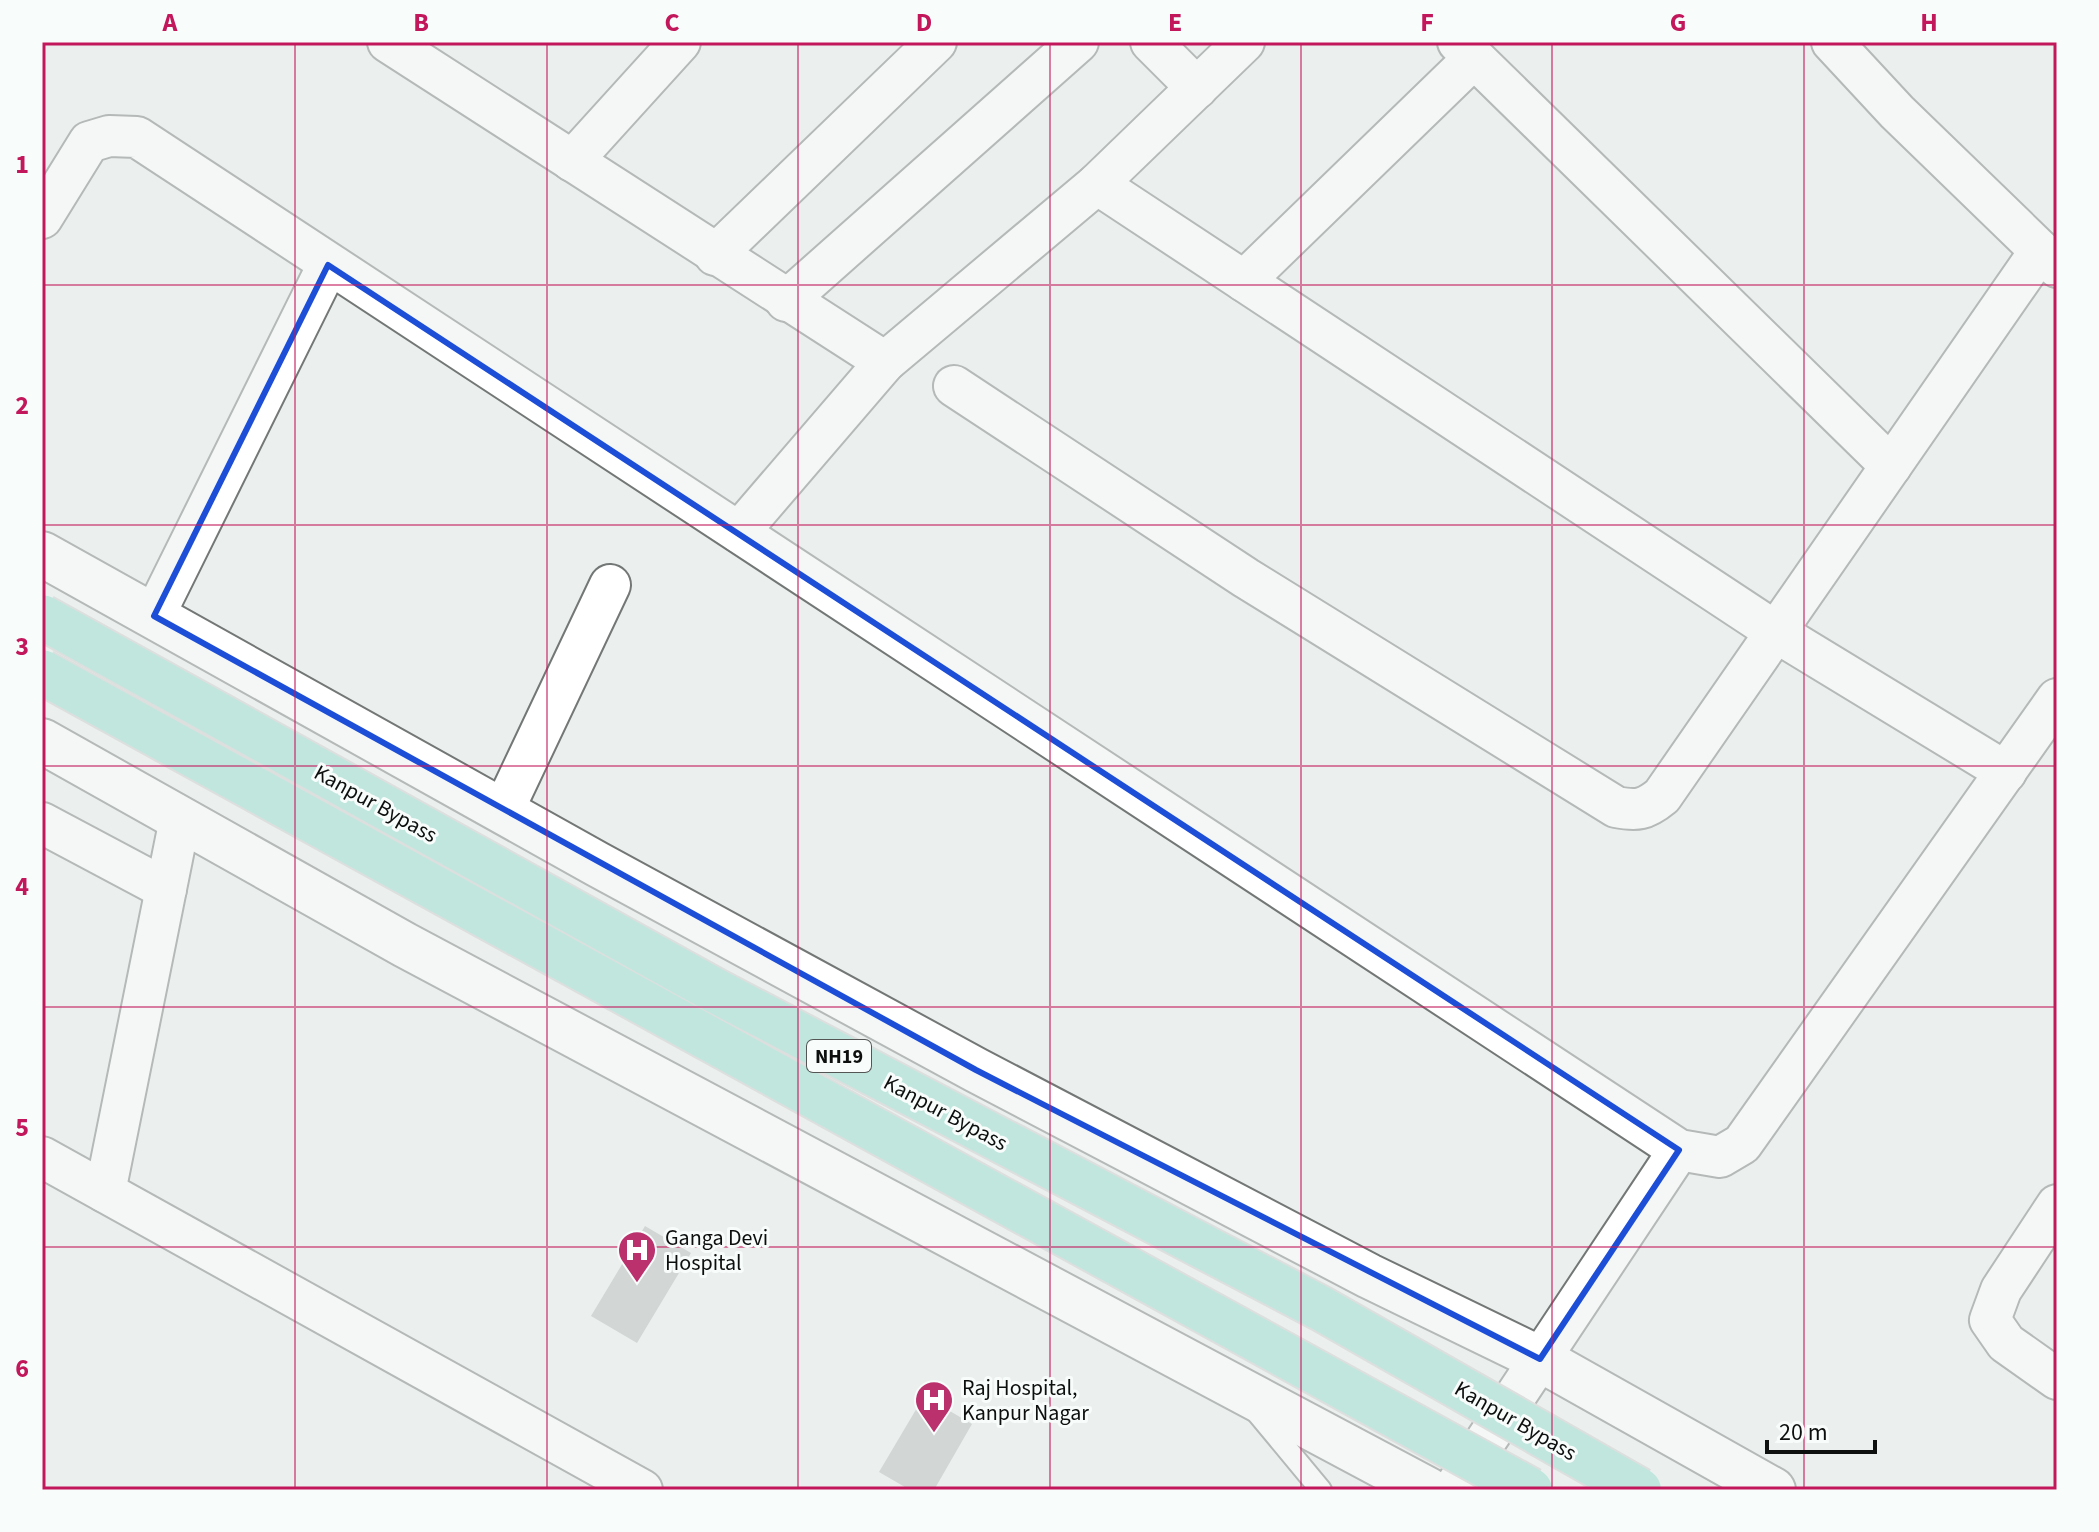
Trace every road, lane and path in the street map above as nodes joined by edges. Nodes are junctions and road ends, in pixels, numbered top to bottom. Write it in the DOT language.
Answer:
graph roads {
  1 [pos="388,42"];
  2 [pos="680,42"];
  3 [pos="936,42"];
  4 [pos="1078,42"];
  5 [pos="1151,42"];
  6 [pos="1244,42"];
  7 [pos="1832,42"];
  8 [pos="1466,50"];
  9 [pos="1197,88"];
  10 [pos="572,161"];
  11 [pos="1097,184"];
  12 [pos="45,207"];
  13 [pos="715,255"];
  14 [pos="2049,259"];
  15 [pos="328,265"];
  16 [pos="1244,281"];
  17 [pos="786,301"];
  18 [pos="885,362"];
  19 [pos="954,386"];
  20 [pos="1891,466"];
  21 [pos="739,532"];
  22 [pos="42,554"];
  23 [pos="610,585"];
  24 [pos="154,616"];
  25 [pos="42,617"];
  26 [pos="1776,632"];
  27 [pos="42,672"];
  28 [pos="2057,699"];
  29 [pos="42,741"];
  30 [pos="2006,772"];
  31 [pos="503,811"];
  32 [pos="180,819"];
  33 [pos="42,823"];
  34 [pos="166,889"];
  35 [pos="1679,1150"];
  36 [pos="42,1157"];
  37 [pos="105,1192"];
  38 [pos="2057,1205"];
  39 [pos="1540,1359"];
  40 [pos="2057,1379"];
  41 [pos="1235,1386"];
  42 [pos="584,1476"];
  43 [pos="642,1490"];
  44 [pos="1321,1490"];
  45 [pos="1428,1490"];
  46 [pos="1453,1490"];
  47 [pos="1530,1490"];
  48 [pos="1639,1490"];
  49 [pos="1773,1490"];
  1 -- 10 [label="street"];
  2 -- 10 [label="street"];
  3 -- 13 [label="street"];
  4 -- 17 [label="street"];
  5 -- 9 [label="street"];
  6 -- 9 [label="street"];
  7 -- 14 [label="street"];
  8 -- 16 [label="street"];
  8 -- 20 [label="street"];
  9 -- 11 [label="street"];
  10 -- 13 [label="street"];
  11 -- 16 [label="street"];
  11 -- 18 [label="street"];
  12 -- 15 [label="street"];
  13 -- 17 [label="street"];
  14 -- 20 [label="street"];
  15 -- 21 [label="street"];
  15 -- 24 [label="street"];
  16 -- 26 [label="street"];
  17 -- 18 [label="street"];
  18 -- 21 [label="street"];
  19 -- 26 [label="street"];
  20 -- 26 [label="street"];
  21 -- 35 [label="street"];
  22 -- 24 [label="main road"];
  23 -- 31 [label="street"];
  24 -- 31 [label="main road"];
  25 -- 48 [label="highway, Kanpur Bypass / NH19, bridge"];
  26 -- 30 [label="street"];
  27 -- 47 [label="highway, NH19, bridge"];
  28 -- 30 [label="street"];
  29 -- 32 [label="main road"];
  30 -- 35 [label="street"];
  31 -- 39 [label="main road"];
  32 -- 34 [label="street"];
  32 -- 41 [label="main road"];
  33 -- 34 [label="street"];
  34 -- 37 [label="street"];
  35 -- 39 [label="street"];
  36 -- 37 [label="street"];
  37 -- 42 [label="street"];
  38 -- 40 [label="street"];
  39 -- 46 [label="street"];
  39 -- 49 [label="main road"];
  41 -- 44 [label="lane"];
  41 -- 45 [label="main road"];
  42 -- 43 [label="street"];
}
